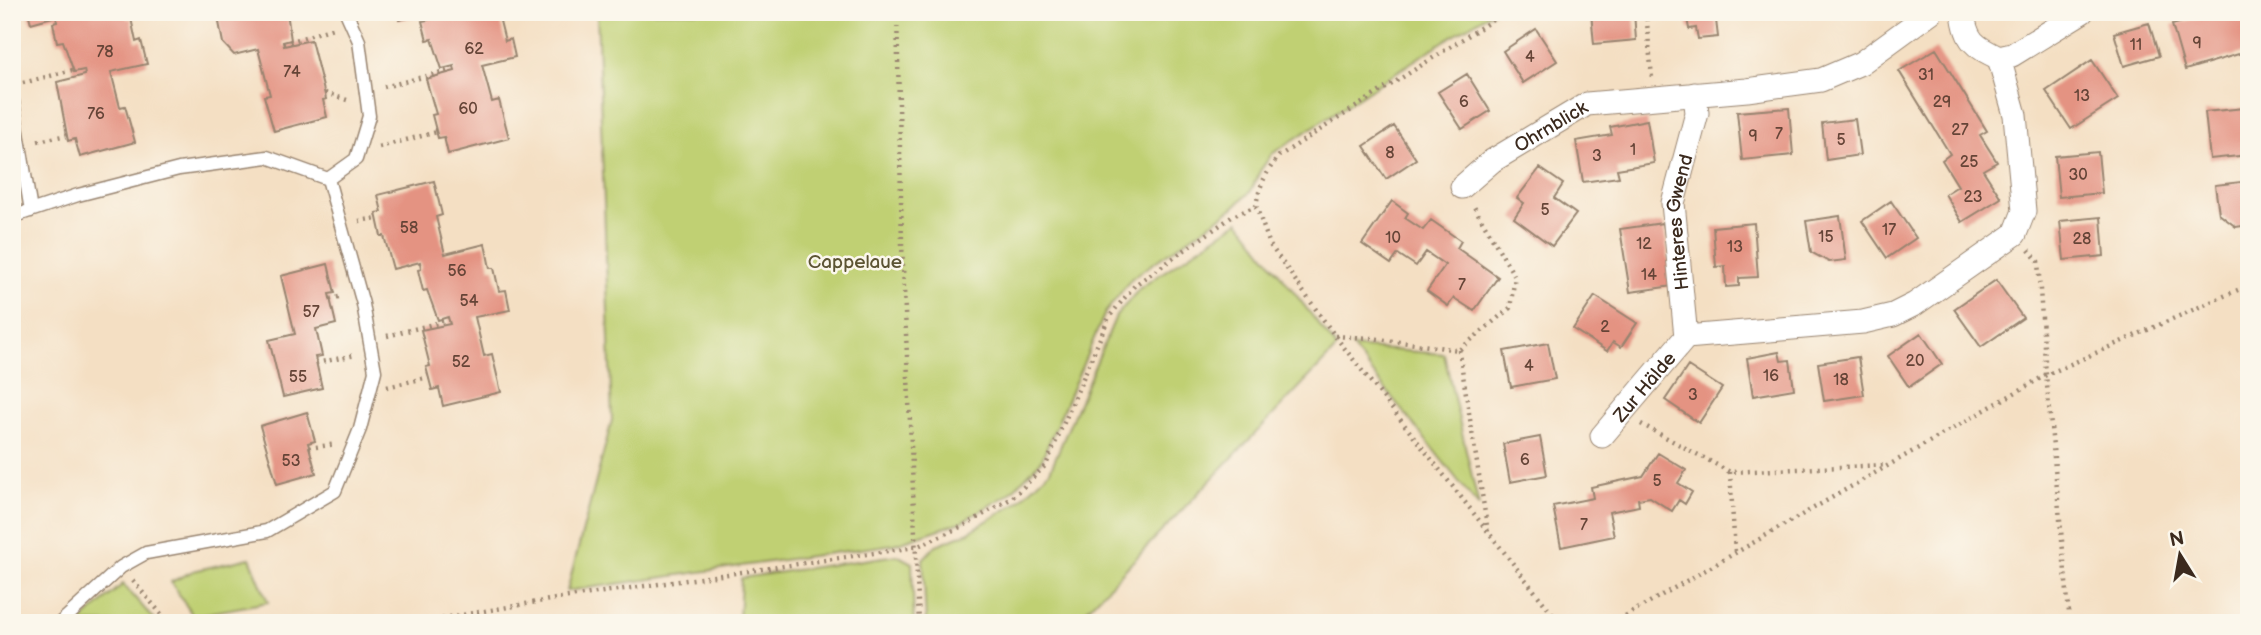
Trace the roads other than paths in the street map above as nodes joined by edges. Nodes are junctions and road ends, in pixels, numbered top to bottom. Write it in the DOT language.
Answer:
graph roads {
  1 [pos="1931,12"];
  2 [pos="1963,12"];
  3 [pos="2082,12"];
  4 [pos="348,17"];
  5 [pos="1999,58"];
  6 [pos="1695,94"];
  7 [pos="12,96"];
  8 [pos="328,179"];
  9 [pos="1462,187"];
  10 [pos="31,211"];
  11 [pos="12,217"];
  12 [pos="1686,337"];
  13 [pos="1602,436"];
  14 [pos="60,623"];
  1 -- 6 [label="street"];
  2 -- 5 [label="street"];
  3 -- 5 [label="street"];
  4 -- 8 [label="lane"];
  5 -- 12 [label="street"];
  6 -- 9 [label="street, Ohrnblick"];
  6 -- 12 [label="street, Hinteres Gwend"];
  7 -- 10 [label="lane"];
  8 -- 10 [label="lane"];
  8 -- 14 [label="lane"];
  10 -- 11 [label="lane"];
  12 -- 13 [label="street, Zur Hälde"];
}
